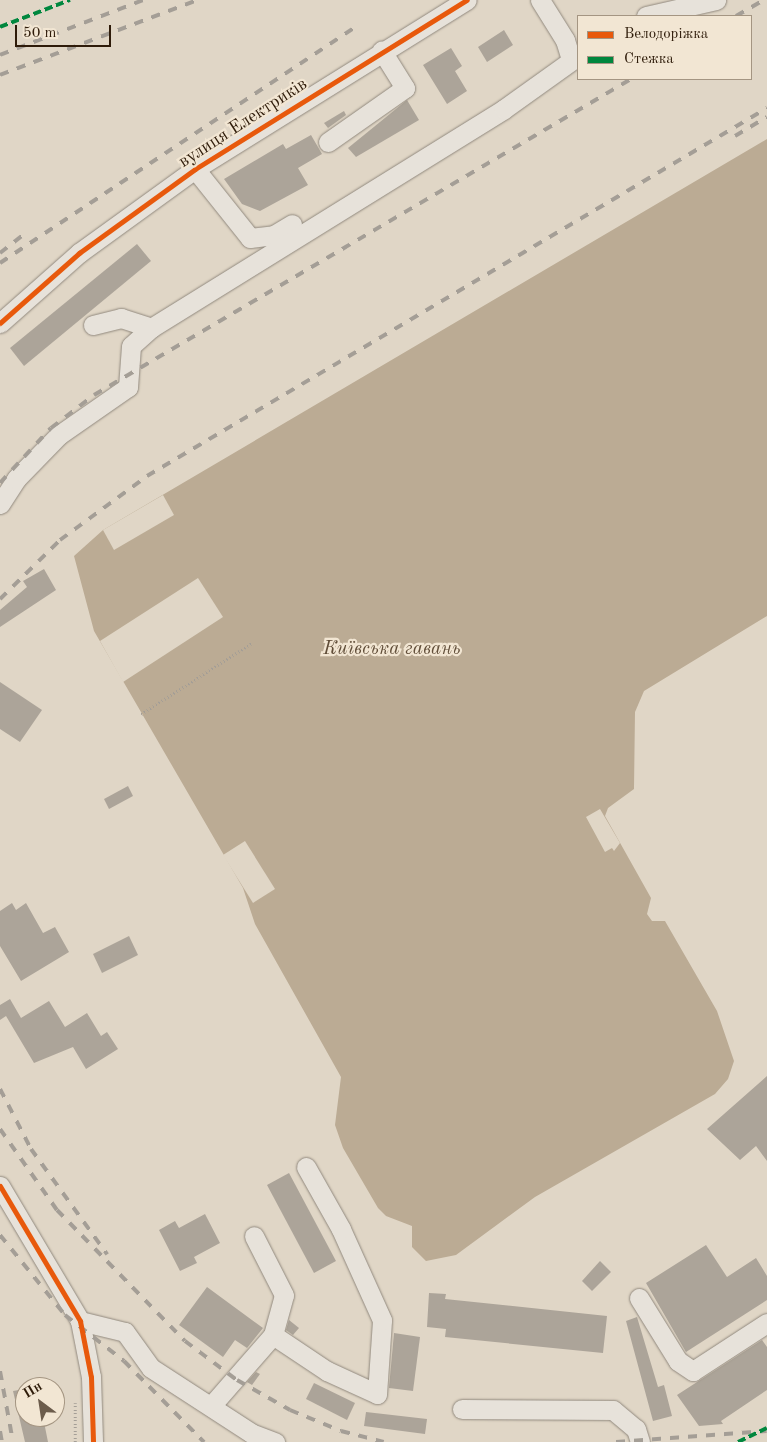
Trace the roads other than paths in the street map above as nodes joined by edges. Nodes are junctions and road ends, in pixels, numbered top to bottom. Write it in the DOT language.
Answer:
graph roads {
  1 [pos="466,0"];
  2 [pos="540,0"];
  3 [pos="716,0"];
  4 [pos="650,15"];
  5 [pos="382,51"];
  6 [pos="575,58"];
  7 [pos="328,142"];
  8 [pos="195,169"];
  9 [pos="313,225"];
  10 [pos="0,323"];
  11 [pos="93,325"];
  12 [pos="151,328"];
  13 [pos="0,504"];
  14 [pos="306,1167"];
  15 [pos="0,1186"];
  16 [pos="254,1236"];
  17 [pos="639,1298"];
  18 [pos="767,1323"];
  19 [pos="81,1325"];
  20 [pos="273,1335"];
  21 [pos="211,1406"];
  22 [pos="462,1409"];
  23 [pos="93,1442"];
  24 [pos="276,1442"];
  25 [pos="640,1442"];
  1 -- 5 [label="street, вулиця Електриків"];
  2 -- 6 [label="street"];
  3 -- 4 [label="street"];
  5 -- 7 [label="street"];
  5 -- 8 [label="street, вулиця Електриків"];
  6 -- 9 [label="street"];
  8 -- 9 [label="street"];
  8 -- 10 [label="street, вулиця Електриків"];
  9 -- 12 [label="street"];
  11 -- 12 [label="street"];
  12 -- 13 [label="street"];
  14 -- 20 [label="street"];
  15 -- 19 [label="street"];
  16 -- 20 [label="street"];
  17 -- 18 [label="street"];
  19 -- 21 [label="street"];
  19 -- 23 [label="street"];
  20 -- 21 [label="street"];
  21 -- 24 [label="street"];
  22 -- 25 [label="street"];
}
